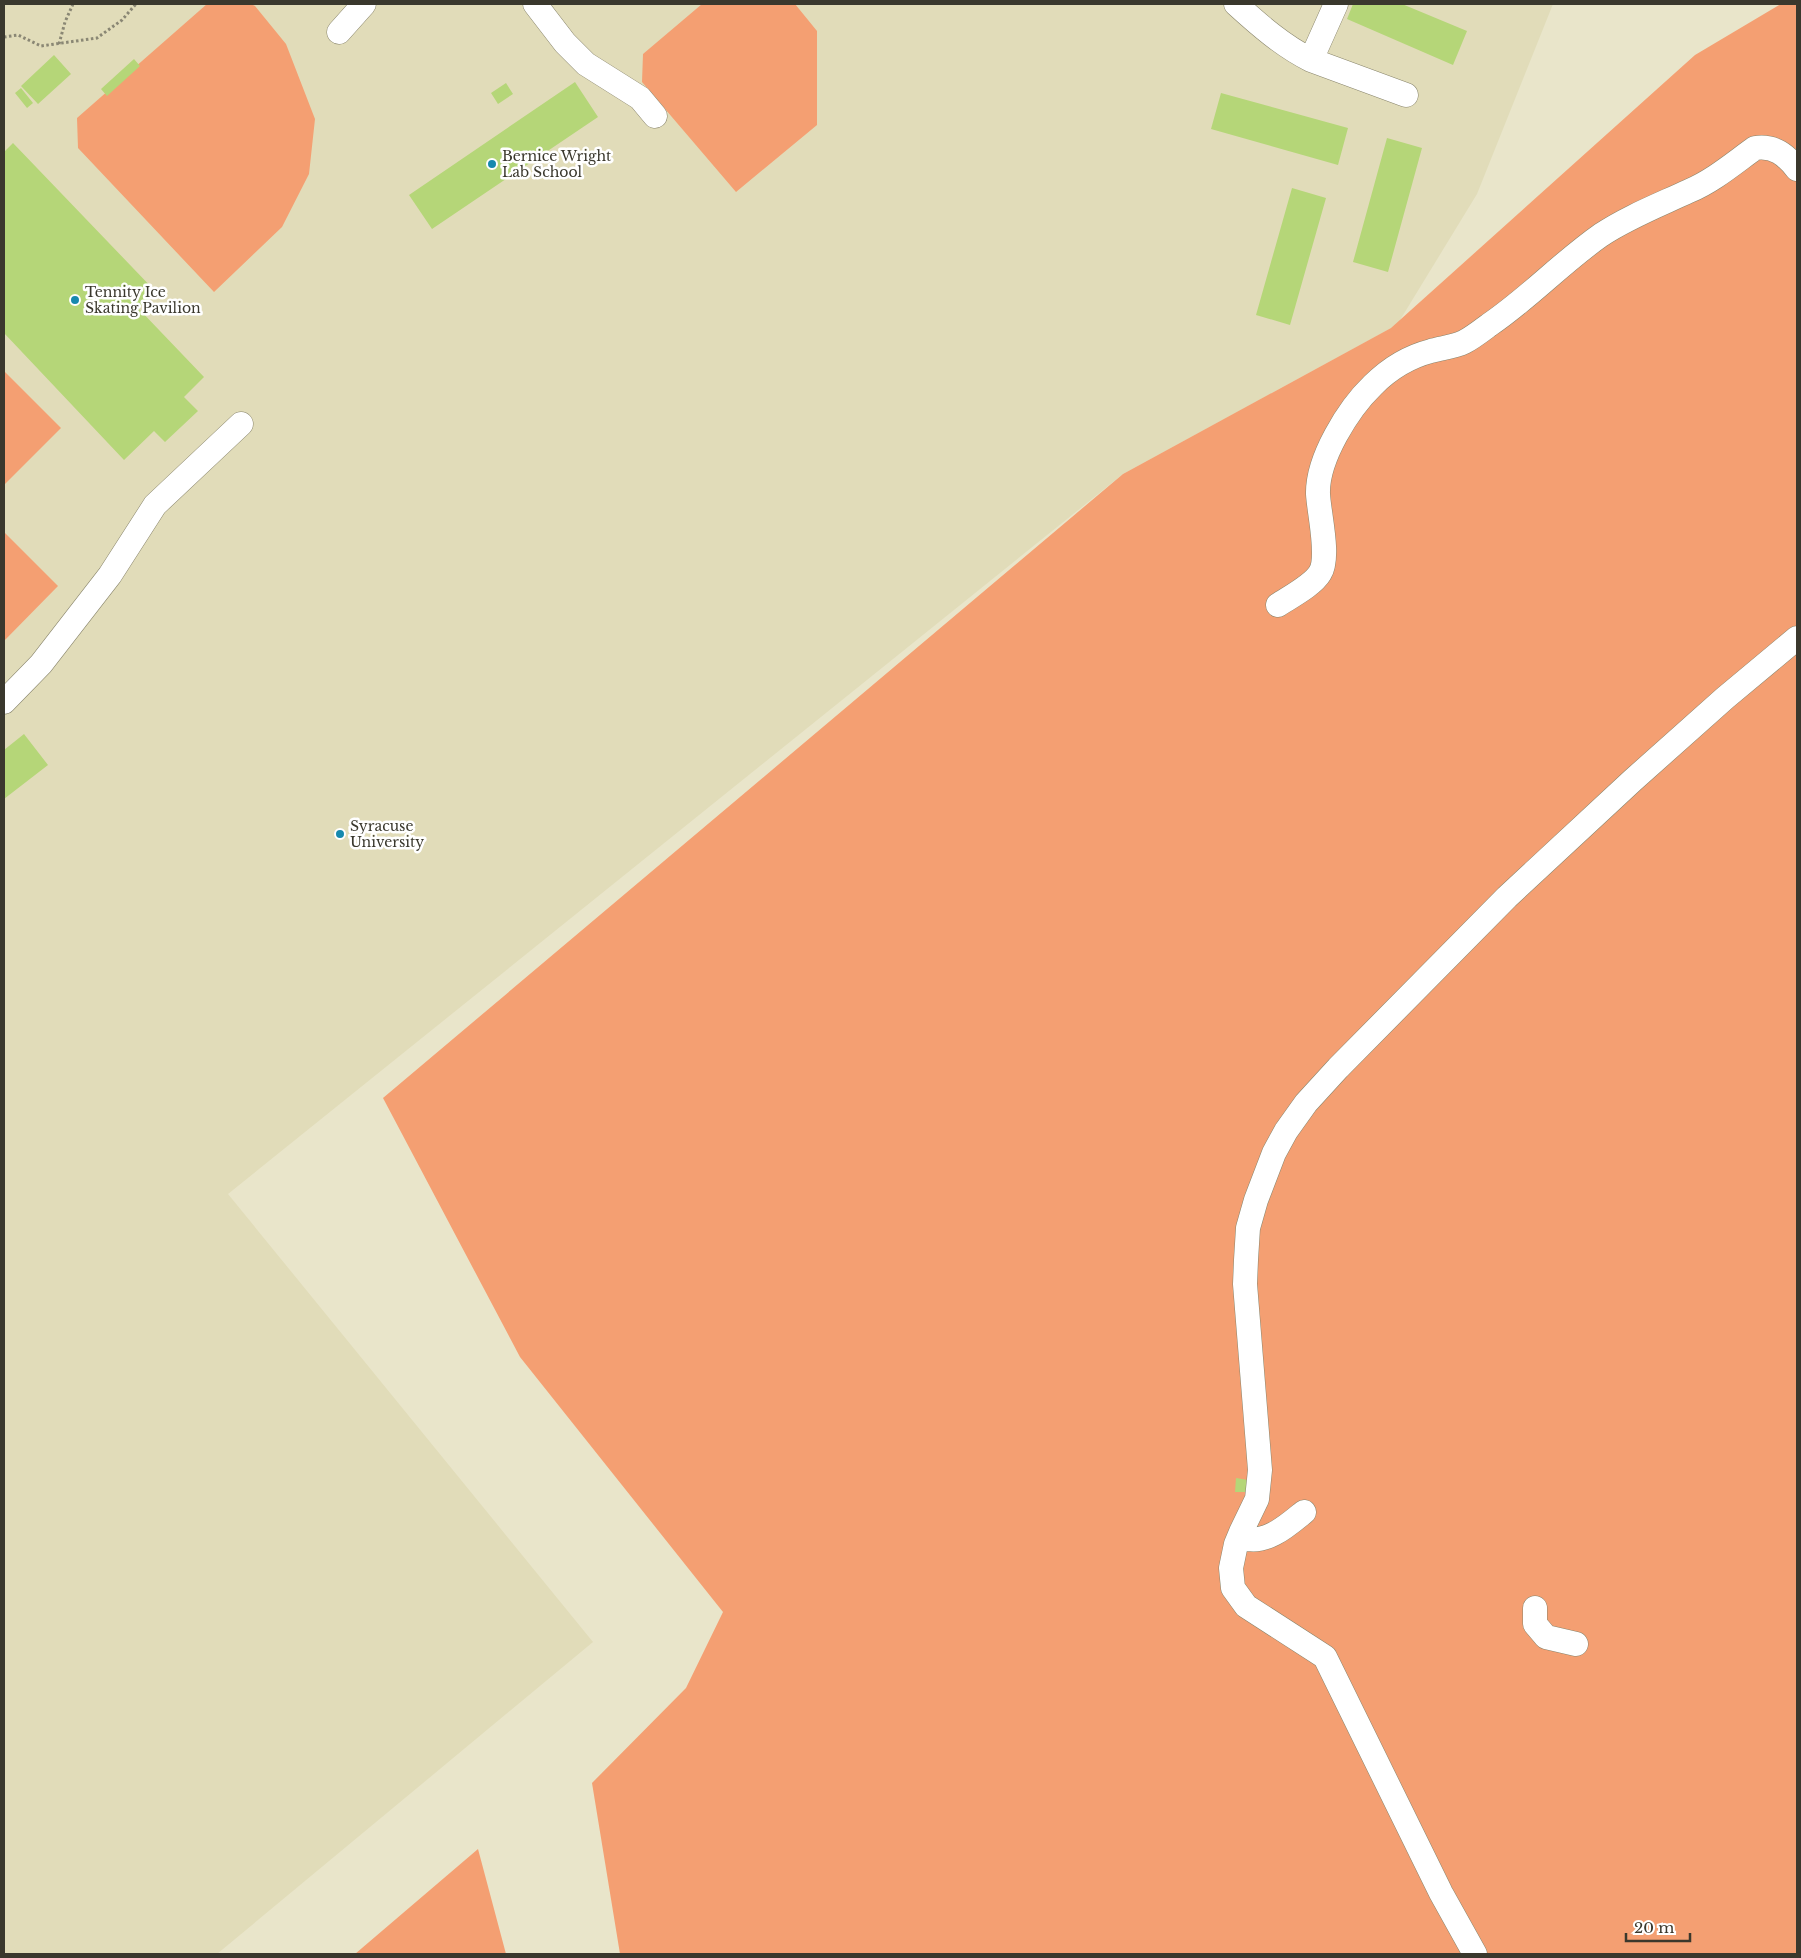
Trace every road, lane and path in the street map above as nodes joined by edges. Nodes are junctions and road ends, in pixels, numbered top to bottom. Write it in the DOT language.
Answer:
graph roads {
  1 [pos="74,4"];
  2 [pos="136,4"];
  3 [pos="364,4"];
  4 [pos="535,4"];
  5 [pos="1236,4"];
  6 [pos="1336,4"];
  7 [pos="340,32"];
  8 [pos="4,37"];
  9 [pos="59,44"];
  10 [pos="1311,60"];
  11 [pos="1406,95"];
  12 [pos="655,116"];
  13 [pos="1797,168"];
  14 [pos="241,424"];
  15 [pos="1278,605"];
  16 [pos="1797,638"];
  17 [pos="4,702"];
  18 [pos="1304,1512"];
  19 [pos="1241,1532"];
  20 [pos="1536,1608"];
  21 [pos="1576,1644"];
  22 [pos="1475,1954"];
  1 -- 9 [label="path"];
  2 -- 9 [label="path"];
  3 -- 7 [label="street"];
  4 -- 12 [label="street"];
  5 -- 10 [label="street"];
  6 -- 10 [label="street"];
  8 -- 9 [label="path"];
  10 -- 11 [label="street"];
  13 -- 15 [label="street"];
  14 -- 17 [label="street"];
  16 -- 19 [label="street"];
  18 -- 19 [label="street"];
  19 -- 22 [label="street"];
  20 -- 21 [label="street"];
}
